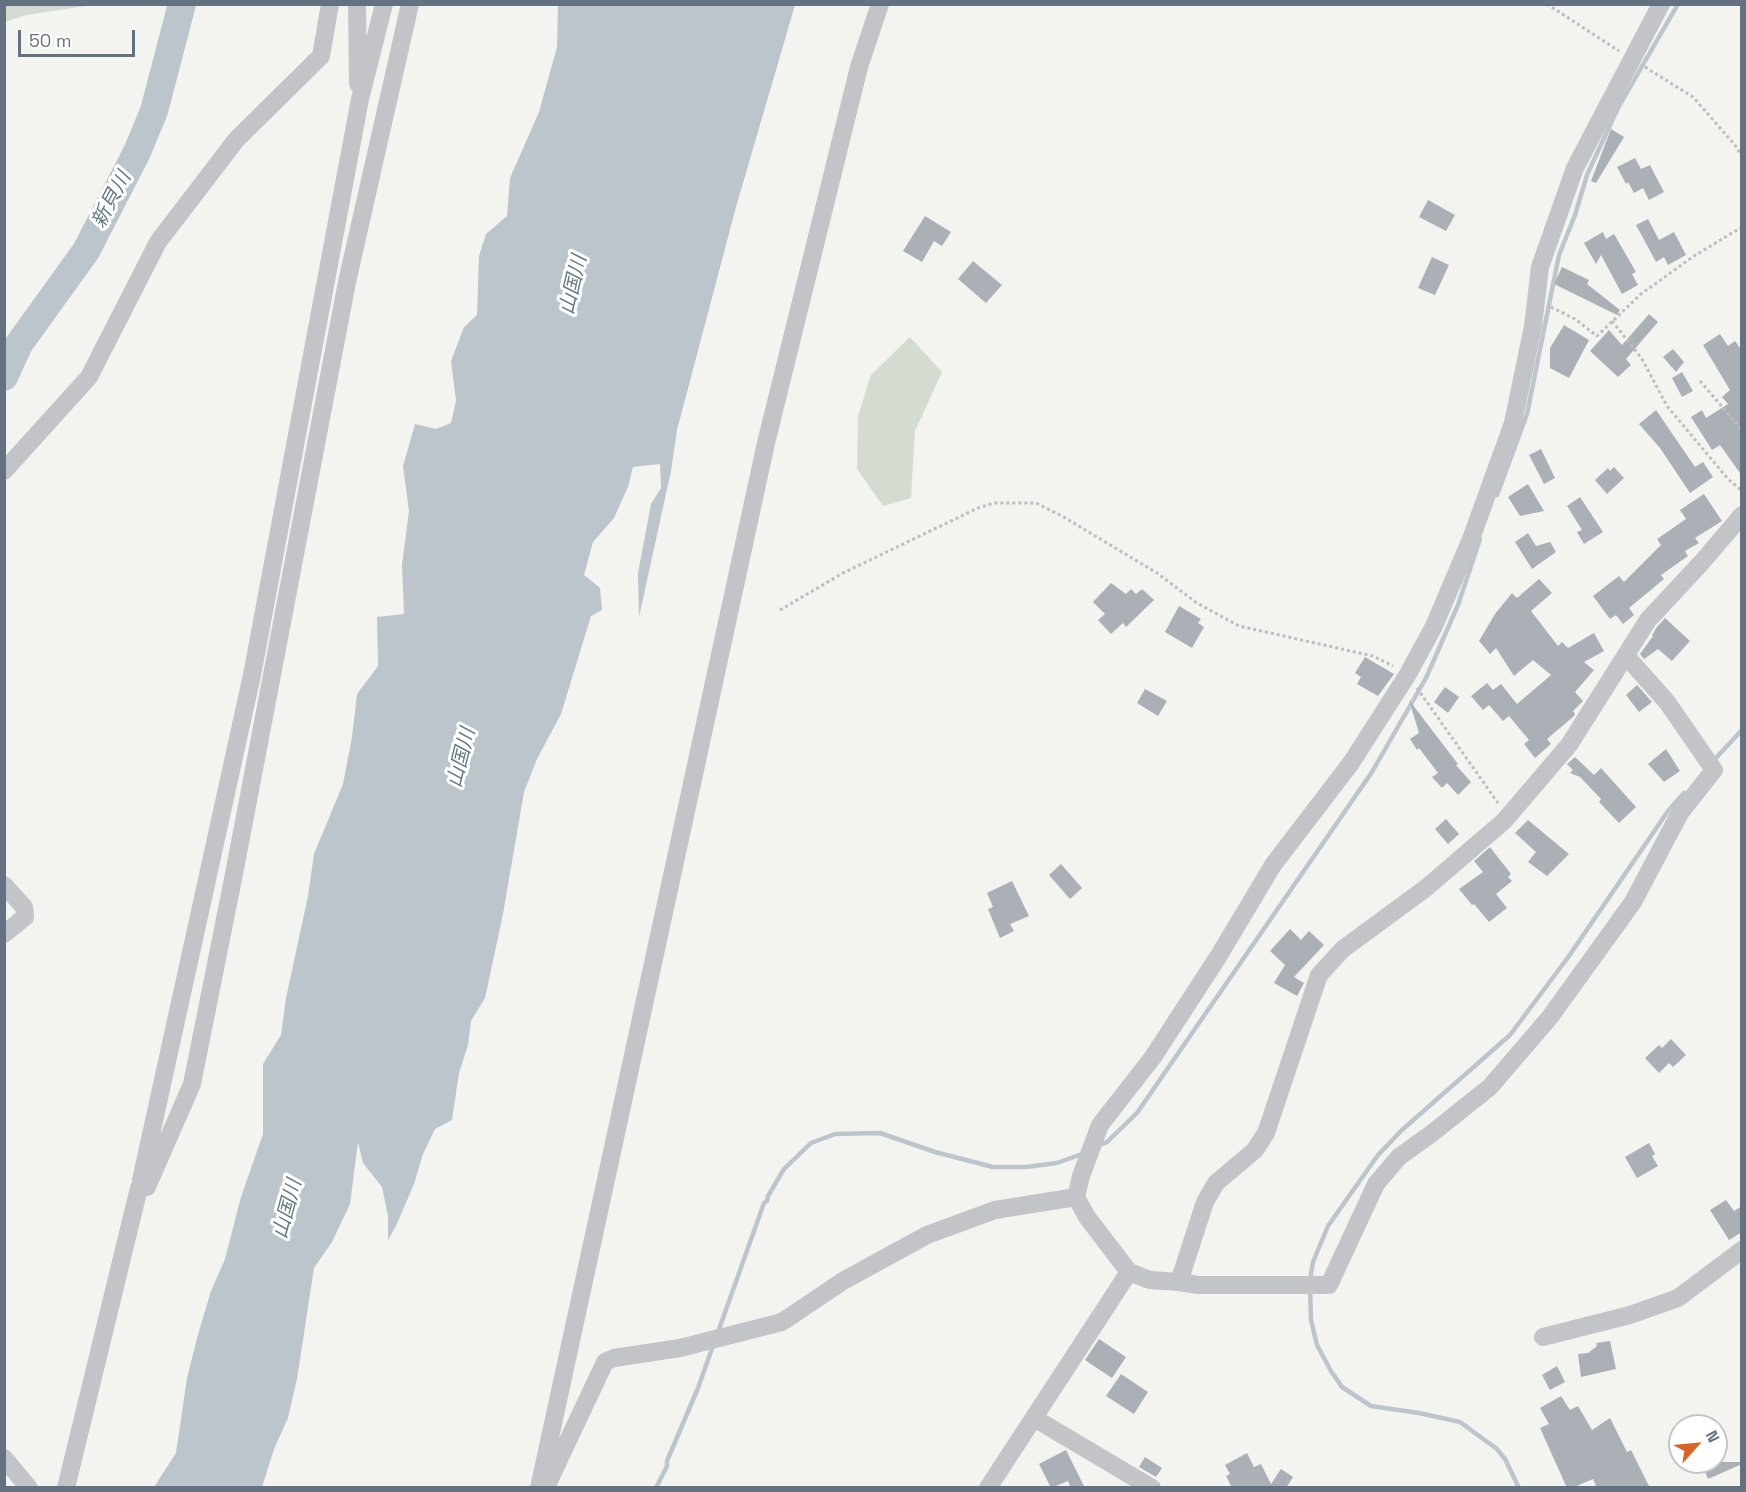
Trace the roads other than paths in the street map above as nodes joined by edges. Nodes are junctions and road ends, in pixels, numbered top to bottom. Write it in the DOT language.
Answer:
graph roads {
  1 [pos="330,4"];
  2 [pos="357,4"];
  3 [pos="384,4"];
  4 [pos="410,4"];
  5 [pos="880,4"];
  6 [pos="1661,4"];
  7 [pos="360,99"];
  8 [pos="4,471"];
  9 [pos="1742,515"];
  10 [pos="1626,656"];
  11 [pos="4,885"];
  12 [pos="4,934"];
  13 [pos="139,1188"];
  14 [pos="1076,1197"];
  15 [pos="1742,1250"];
  16 [pos="1129,1272"];
  17 [pos="1179,1282"];
  18 [pos="1543,1337"];
  19 [pos="1034,1418"];
  20 [pos="5,1461"];
  21 [pos="29,1488"];
  22 [pos="66,1488"];
  23 [pos="539,1488"];
  24 [pos="545,1488"];
  25 [pos="988,1488"];
  26 [pos="1152,1488"];
  1 -- 8 [label="street"];
  2 -- 7 [label="street"];
  3 -- 7 [label="street"];
  4 -- 13 [label="street"];
  5 -- 23 [label="street"];
  6 -- 14 [label="street"];
  7 -- 13 [label="street"];
  9 -- 10 [label="street"];
  10 -- 17 [label="street"];
  10 -- 17 [label="street"];
  11 -- 12 [label="street"];
  13 -- 22 [label="street"];
  14 -- 16 [label="street"];
  14 -- 24 [label="street"];
  15 -- 18 [label="street"];
  16 -- 17 [label="street"];
  16 -- 19 [label="street"];
  19 -- 25 [label="street"];
  19 -- 26 [label="street"];
  20 -- 21 [label="street"];
}
